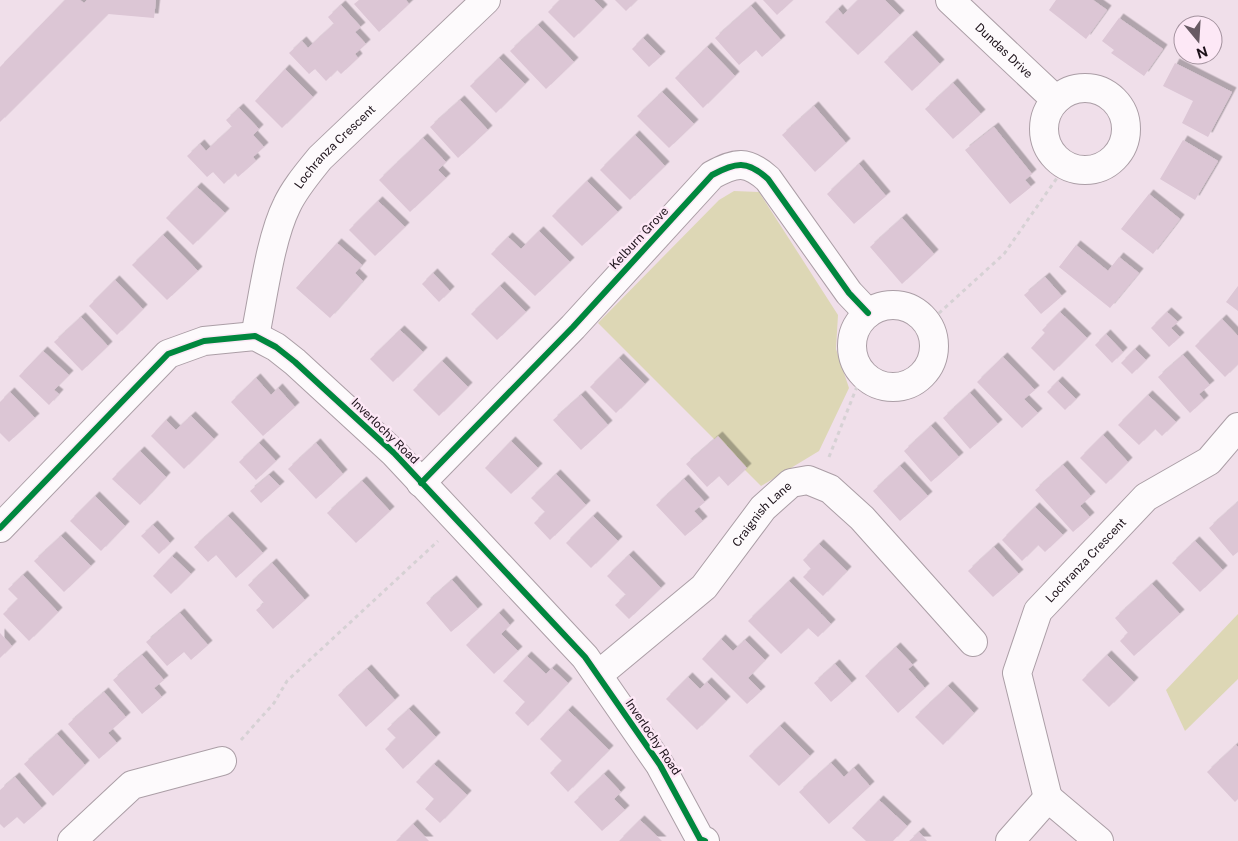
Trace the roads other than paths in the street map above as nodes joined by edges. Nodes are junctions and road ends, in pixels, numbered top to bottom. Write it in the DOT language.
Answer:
graph roads {
  1 [pos="486,0"];
  2 [pos="950,0"];
  3 [pos="1056,100"];
  4 [pos="868,313"];
  5 [pos="255,336"];
  6 [pos="1238,427"];
  7 [pos="421,483"];
  8 [pos="0,528"];
  9 [pos="973,642"];
  10 [pos="598,676"];
  11 [pos="222,762"];
  12 [pos="1048,798"];
  13 [pos="72,841"];
  14 [pos="705,841"];
  15 [pos="1010,841"];
  16 [pos="1099,841"];
  1 -- 5 [label="street, Lochranza Crescent"];
  2 -- 3 [label="street, Dundas Drive"];
  3 -- 3 [label="street"];
  4 -- 4 [label="street"];
  4 -- 7 [label="street, Kelburn Grove"];
  5 -- 7 [label="street, Inverlochy Road"];
  5 -- 8 [label="street"];
  6 -- 12 [label="street, Lochranza Crescent"];
  7 -- 10 [label="street, Inverlochy Road"];
  9 -- 10 [label="street, Craignish Lane"];
  10 -- 14 [label="street, Inverlochy Road"];
  11 -- 13 [label="street"];
  12 -- 15 [label="street"];
  12 -- 16 [label="street"];
}
